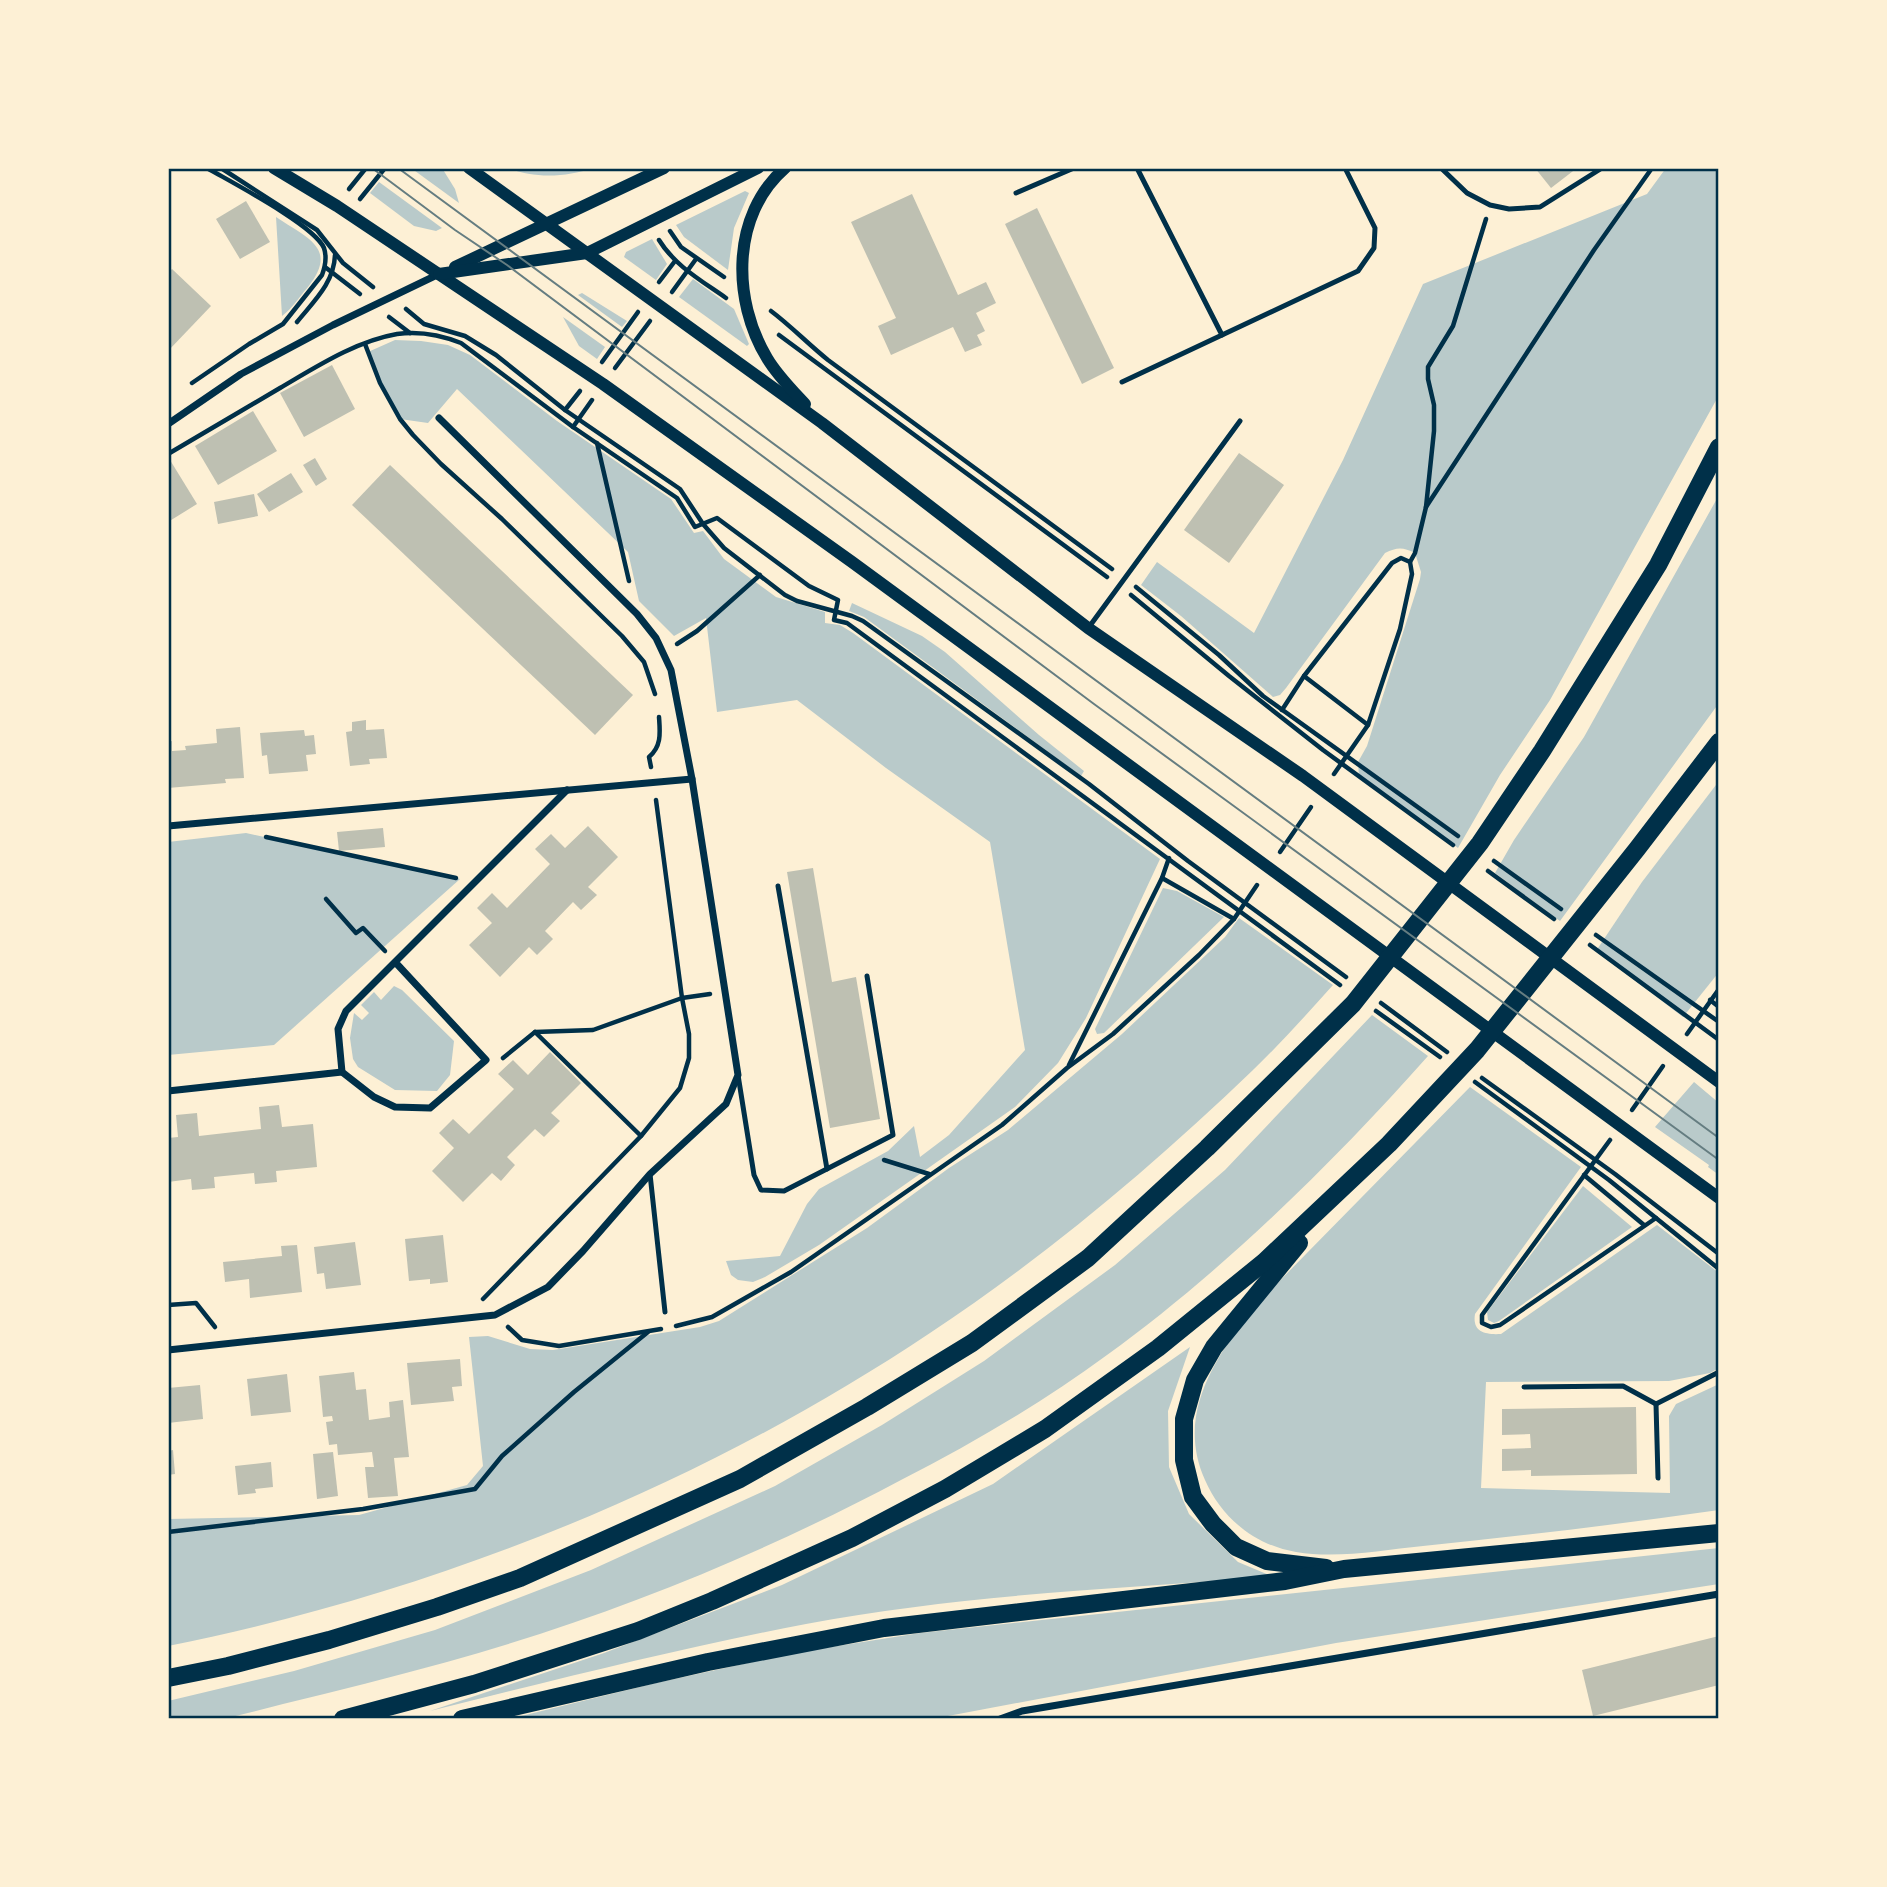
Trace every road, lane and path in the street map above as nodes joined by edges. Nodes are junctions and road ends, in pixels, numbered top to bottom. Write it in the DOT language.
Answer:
graph roads {
  1 [pos="207,168"];
  2 [pos="221,168"];
  3 [pos="274,168"];
  4 [pos="469,168"];
  5 [pos="664,168"];
  6 [pos="758,168"];
  7 [pos="785,168"];
  8 [pos="1074,168"];
  9 [pos="1138,168"];
  10 [pos="1345,168"];
  11 [pos="1441,168"];
  12 [pos="1602,168"];
  13 [pos="1652,168"];
  14 [pos="1016,193"];
  15 [pos="1490,205"];
  16 [pos="662,217"];
  17 [pos="548,224"];
  18 [pos="586,253"];
  19 [pos="335,254"];
  20 [pos="696,259"];
  21 [pos="675,261"];
  22 [pos="687,271"];
  23 [pos="439,274"];
  24 [pos="744,290"];
  25 [pos="648,298"];
  26 [pos="389,299"];
  27 [pos="661,307"];
  28 [pos="747,313"];
  29 [pos="295,325"];
  30 [pos="1222,335"];
  31 [pos="365,344"];
  32 [pos="592,376"];
  33 [pos="1122,382"];
  34 [pos="190,384"];
  35 [pos="603,384"];
  36 [pos="565,410"];
  37 [pos="439,418"];
  38 [pos="578,419"];
  39 [pos="1240,421"];
  40 [pos="822,423"];
  41 [pos="168,424"];
  42 [pos="573,427"];
  43 [pos="597,442"];
  44 [pos="1719,447"];
  45 [pos="168,454"];
  46 [pos="1426,506"];
  47 [pos="703,524"];
  48 [pos="1410,562"];
  49 [pos="760,576"];
  50 [pos="1126,579"];
  51 [pos="1120,586"];
  52 [pos="836,611"];
  53 [pos="637,614"];
  54 [pos="1088,628"];
  55 [pos="663,653"];
  56 [pos="1304,676"];
  57 [pos="1263,696"];
  58 [pos="658,703"];
  59 [pos="1282,710"];
  60 [pos="659,715"];
  61 [pos="1368,725"];
  62 [pos="1719,742"];
  63 [pos="692,779"];
  64 [pos="653,782"];
  65 [pos="1329,782"];
  66 [pos="567,790"];
  67 [pos="1313,805"];
  68 [pos="168,826"];
  69 [pos="260,836"];
  70 [pos="1455,847"];
  71 [pos="1169,858"];
  72 [pos="1273,862"];
  73 [pos="1477,863"];
  74 [pos="1162,878"];
  75 [pos="475,882"];
  76 [pos="1258,884"];
  77 [pos="778,886"];
  78 [pos="326,899"];
  79 [pos="1234,919"];
  80 [pos="1554,919"];
  81 [pos="1587,943"];
  82 [pos="396,963"];
  83 [pos="867,976"];
  84 [pos="1354,983"];
  85 [pos="1345,988"];
  86 [pos="1719,989"];
  87 [pos="725,992"];
  88 [pos="682,998"];
  89 [pos="1376,999"];
  90 [pos="1710,1000"];
  91 [pos="1367,1004"];
  92 [pos="1719,1007"];
  93 [pos="535,1032"];
  94 [pos="1686,1035"];
  95 [pos="1719,1040"];
  96 [pos="1453,1056"];
  97 [pos="1670,1057"];
  98 [pos="486,1060"];
  99 [pos="1446,1062"];
  100 [pos="1068,1068"];
  101 [pos="342,1072"];
  102 [pos="1475,1072"];
  103 [pos="738,1075"];
  104 [pos="1469,1078"];
  105 [pos="1719,1082"];
  106 [pos="168,1091"];
  107 [pos="1631,1111"];
  108 [pos="1616,1132"];
  109 [pos="641,1136"];
  110 [pos="859,1153"];
  111 [pos="827,1169"];
  112 [pos="650,1174"];
  113 [pos="929,1174"];
  114 [pos="1584,1175"];
  115 [pos="1338,1194"];
  116 [pos="1719,1198"];
  117 [pos="1656,1218"];
  118 [pos="1644,1225"];
  119 [pos="1719,1254"];
  120 [pos="1719,1269"];
  121 [pos="477,1304"];
  122 [pos="168,1305"];
  123 [pos="665,1312"];
  124 [pos="495,1315"];
  125 [pos="216,1327"];
  126 [pos="648,1332"];
  127 [pos="168,1350"];
  128 [pos="1719,1372"];
  129 [pos="1524,1387"];
  130 [pos="1656,1404"];
  131 [pos="1658,1478"];
  132 [pos="168,1532"];
  133 [pos="1717,1533"];
  134 [pos="1344,1569"];
  135 [pos="1719,1594"];
  136 [pos="168,1678"];
  137 [pos="1023,1715"];
  138 [pos="343,1719"];
  139 [pos="462,1719"];
  140 [pos="1000,1719"];
  1 -- 34 [label="path"];
  2 -- 19 [label="path"];
  3 -- 23 [label="street"];
  4 -- 17 [label="street"];
  5 -- 17 [label="street"];
  6 -- 16 [label="street"];
  7 -- 24 [label="street"];
  8 -- 14 [label="lane"];
  9 -- 30 [label="lane"];
  10 -- 30 [label="lane"];
  11 -- 15 [label="lane"];
  12 -- 15 [label="lane"];
  13 -- 46 [label="path"];
  15 -- 46 [label="path"];
  16 -- 18 [label="street"];
  16 -- 20 [label="path"];
  17 -- 18 [label="street"];
  17 -- 23 [label="street"];
  18 -- 23 [label="street"];
  18 -- 25 [label="street"];
  19 -- 26 [label="path"];
  19 -- 29 [label="path"];
  20 -- 22 [label="path"];
  20 -- 24 [label="path"];
  21 -- 25 [label="path"];
  22 -- 27 [label="path"];
  22 -- 28 [label="path"];
  23 -- 26 [label="street"];
  23 -- 32 [label="street"];
  24 -- 28 [label="street"];
  24 -- 50 [label="path"];
  25 -- 27 [label="street"];
  25 -- 32 [label="path"];
  26 -- 36 [label="path"];
  26 -- 41 [label="street"];
  27 -- 35 [label="path"];
  27 -- 40 [label="street"];
  28 -- 40 [label="street"];
  28 -- 51 [label="path"];
  30 -- 33 [label="lane"];
  31 -- 42 [label="path"];
  31 -- 45 [label="path"];
  31 -- 58 [label="path"];
  32 -- 35 [label="street"];
  32 -- 36 [label="path"];
  35 -- 38 [label="path"];
  35 -- 116 [label="street"];
  36 -- 38 [label="path"];
  37 -- 53 [label="street"];
  38 -- 42 [label="path"];
  38 -- 47 [label="path"];
  39 -- 50 [label="lane"];
  40 -- 54 [label="street"];
  42 -- 43 [label="path"];
  43 -- 47 [label="path"];
  43 -- 53 [label="path"];
  44 -- 136 [label="main road"];
  46 -- 48 [label="path"];
  47 -- 49 [label="path"];
  47 -- 52 [label="path"];
  48 -- 56 [label="path"];
  48 -- 61 [label="path"];
  49 -- 52 [label="path"];
  49 -- 55 [label="path"];
  50 -- 51 [label="lane"];
  50 -- 57 [label="path"];
  51 -- 54 [label="lane"];
  51 -- 70 [label="path"];
  52 -- 71 [label="path"];
  52 -- 84 [label="path"];
  53 -- 55 [label="street"];
  54 -- 105 [label="street"];
  55 -- 63 [label="street"];
  56 -- 59 [label="path"];
  56 -- 61 [label="path"];
  60 -- 64 [label="path"];
  61 -- 65 [label="path"];
  62 -- 115 [label="main road"];
  63 -- 64 [label="street"];
  63 -- 87 [label="street"];
  64 -- 66 [label="street"];
  64 -- 88 [label="path"];
  66 -- 68 [label="street"];
  66 -- 75 [label="street"];
  67 -- 72 [label="path"];
  69 -- 75 [label="path"];
  71 -- 74 [label="path"];
  71 -- 85 [label="path"];
  73 -- 80 [label="path"];
  74 -- 79 [label="path"];
  74 -- 100 [label="path"];
  75 -- 82 [label="street"];
  76 -- 79 [label="path"];
  77 -- 111 [label="lane"];
  78 -- 82 [label="path"];
  79 -- 100 [label="path"];
  81 -- 95 [label="path"];
  82 -- 98 [label="street"];
  82 -- 101 [label="street"];
  83 -- 110 [label="lane"];
  86 -- 90 [label="path"];
  87 -- 88 [label="path"];
  87 -- 103 [label="street"];
  88 -- 93 [label="path"];
  88 -- 109 [label="path"];
  89 -- 96 [label="path"];
  90 -- 92 [label="path"];
  90 -- 94 [label="path"];
  91 -- 99 [label="path"];
  93 -- 98 [label="path"];
  93 -- 109 [label="path"];
  97 -- 107 [label="path"];
  98 -- 101 [label="street"];
  100 -- 113 [label="path"];
  101 -- 106 [label="street"];
  102 -- 119 [label="path"];
  103 -- 111 [label="lane"];
  103 -- 112 [label="street"];
  104 -- 117 [label="path"];
  108 -- 114 [label="path"];
  109 -- 121 [label="path"];
  110 -- 111 [label="lane"];
  110 -- 113 [label="path"];
  112 -- 123 [label="lane"];
  112 -- 124 [label="street"];
  113 -- 126 [label="path"];
  114 -- 118 [label="path"];
  114 -- 118 [label="path"];
  115 -- 134 [label="main road"];
  115 -- 138 [label="main road"];
  117 -- 118 [label="path"];
  117 -- 120 [label="path"];
  122 -- 125 [label="path"];
  124 -- 126 [label="path"];
  124 -- 127 [label="street"];
  126 -- 132 [label="path"];
  128 -- 130 [label="lane"];
  129 -- 130 [label="lane"];
  130 -- 131 [label="lane"];
  133 -- 134 [label="main road"];
  134 -- 139 [label="main road"];
  135 -- 137 [label="street"];
  137 -- 140 [label="street"];
}
